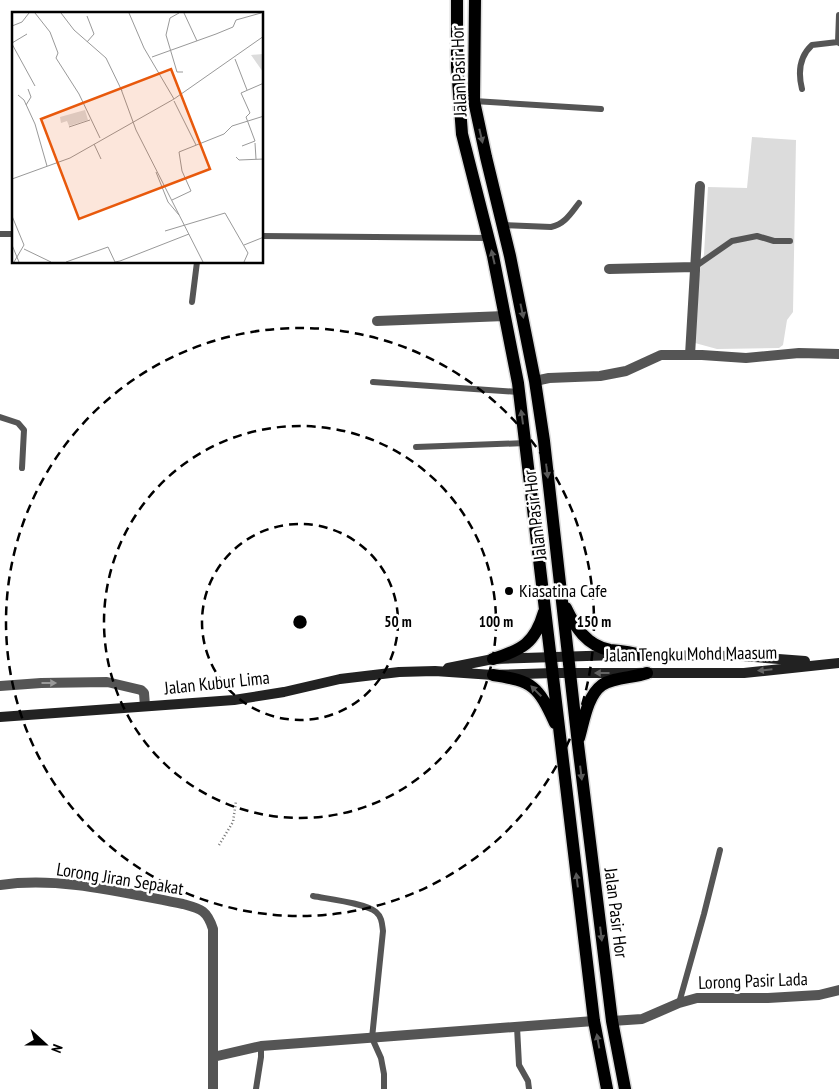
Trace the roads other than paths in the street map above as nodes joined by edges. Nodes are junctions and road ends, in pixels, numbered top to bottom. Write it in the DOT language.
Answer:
graph roads {
  1 [pos="457,0"];
  2 [pos="475,0"];
  3 [pos="839,15"];
  4 [pos="838,43"];
  5 [pos="802,90"];
  6 [pos="474,102"];
  7 [pos="600,109"];
  8 [pos="700,186"];
  9 [pos="579,203"];
  10 [pos="503,226"];
  11 [pos="264,236"];
  12 [pos="488,238"];
  13 [pos="790,241"];
  14 [pos="197,264"];
  15 [pos="695,267"];
  16 [pos="609,269"];
  17 [pos="192,302"];
  18 [pos="505,316"];
  19 [pos="377,322"];
  20 [pos="839,354"];
  21 [pos="690,355"];
  22 [pos="535,381"];
  23 [pos="373,382"];
  24 [pos="519,392"];
  25 [pos="0,418"];
  26 [pos="526,443"];
  27 [pos="416,447"];
  28 [pos="22,468"];
  29 [pos="563,601"];
  30 [pos="545,608"];
  31 [pos="641,655"];
  32 [pos="568,656"];
  33 [pos="551,657"];
  34 [pos="493,659"];
  35 [pos="835,663"];
  36 [pos="435,671"];
  37 [pos="553,673"];
  38 [pos="569,673"];
  39 [pos="647,673"];
  40 [pos="493,675"];
  41 [pos="0,686"];
  42 [pos="145,706"];
  43 [pos="0,717"];
  44 [pos="559,732"];
  45 [pos="578,744"];
  46 [pos="720,850"];
  47 [pos="0,885"];
  48 [pos="313,896"];
  49 [pos="839,990"];
  50 [pos="679,1002"];
  51 [pos="594,1021"];
  52 [pos="612,1021"];
  53 [pos="517,1027"];
  54 [pos="372,1038"];
  55 [pos="261,1046"];
  56 [pos="213,1057"];
  57 [pos="213,1089"];
  58 [pos="256,1089"];
  59 [pos="384,1089"];
  60 [pos="529,1089"];
  61 [pos="607,1089"];
  62 [pos="625,1089"];
  1 -- 12 [label="main road, Jalan Pasir Hor"];
  2 -- 6 [label="main road, Jalan Pasir Hor"];
  3 -- 4 [label="lane"];
  4 -- 5 [label="lane"];
  6 -- 7 [label="lane"];
  6 -- 10 [label="main road, Jalan Pasir Hor, one-way"];
  8 -- 15 [label="street"];
  9 -- 10 [label="lane"];
  10 -- 22 [label="main road, Jalan Pasir Hor, one-way"];
  11 -- 12 [label="lane"];
  18 -- 12 [label="main road, Jalan Pasir Hor, one-way"];
  13 -- 15 [label="lane"];
  14 -- 17 [label="lane"];
  15 -- 16 [label="street"];
  15 -- 21 [label="street"];
  18 -- 19 [label="street"];
  18 -- 24 [label="main road, Jalan Pasir Hor"];
  20 -- 21 [label="street"];
  21 -- 22 [label="street"];
  22 -- 29 [label="main road, Jalan Pasir Hor, one-way"];
  23 -- 24 [label="lane"];
  26 -- 24 [label="main road, Jalan Pasir Hor, one-way"];
  25 -- 28 [label="lane"];
  26 -- 27 [label="lane"];
  26 -- 30 [label="main road, Jalan Pasir Hor"];
  29 -- 31 [label="main road"];
  29 -- 32 [label="main road, Jalan Pasir Hor"];
  30 -- 33 [label="main road, Jalan Pasir Hor"];
  30 -- 34 [label="main road"];
  31 -- 32 [label="main road, Jalan Tengku Mohd Maasum"];
  31 -- 35 [label="main road, Jalan Tengku Mohd Maasum"];
  32 -- 33 [label="main road, Jalan Tengku Mohd Maasum"];
  32 -- 38 [label="main road, Jalan Pasir Hor"];
  33 -- 34 [label="main road, Jalan Kubur Lima"];
  33 -- 37 [label="main road, Jalan Pasir Hor"];
  34 -- 36 [label="main road, Jalan Kubur Lima"];
  35 -- 39 [label="main road, Jalan Tengku Mohd Maasum, one-way"];
  36 -- 40 [label="main road, Jalan Kubur Lima"];
  36 -- 42 [label="main road, Jalan Kubur Lima"];
  37 -- 38 [label="main road, Jalan Tengku Mohd Maasum"];
  37 -- 40 [label="main road, Jalan Kubur Lima"];
  37 -- 44 [label="main road, Jalan Pasir Hor"];
  39 -- 38 [label="main road, Jalan Tengku Mohd Maasum, one-way"];
  38 -- 45 [label="main road, Jalan Pasir Hor"];
  39 -- 45 [label="main road"];
  44 -- 40 [label="main road, one-way"];
  41 -- 42 [label="street, one-way"];
  42 -- 43 [label="main road, Jalan Kubur Lima"];
  51 -- 44 [label="main road, Jalan Pasir Hor, one-way"];
  45 -- 52 [label="main road, Jalan Pasir Hor, one-way"];
  46 -- 50 [label="lane"];
  47 -- 56 [label="street, Lorong Jiran Sepakat"];
  48 -- 54 [label="lane"];
  49 -- 50 [label="street, Lorong Pasir Lada"];
  50 -- 52 [label="street, Lorong Pasir Lada"];
  51 -- 53 [label="street"];
  61 -- 51 [label="main road, Jalan Pasir Hor, one-way"];
  52 -- 62 [label="main road, Jalan Pasir Hor"];
  53 -- 54 [label="street"];
  53 -- 60 [label="lane"];
  54 -- 55 [label="street"];
  54 -- 59 [label="lane"];
  55 -- 56 [label="street"];
  55 -- 58 [label="lane"];
  56 -- 57 [label="street, Lorong Jiran Sepakat"];
}
